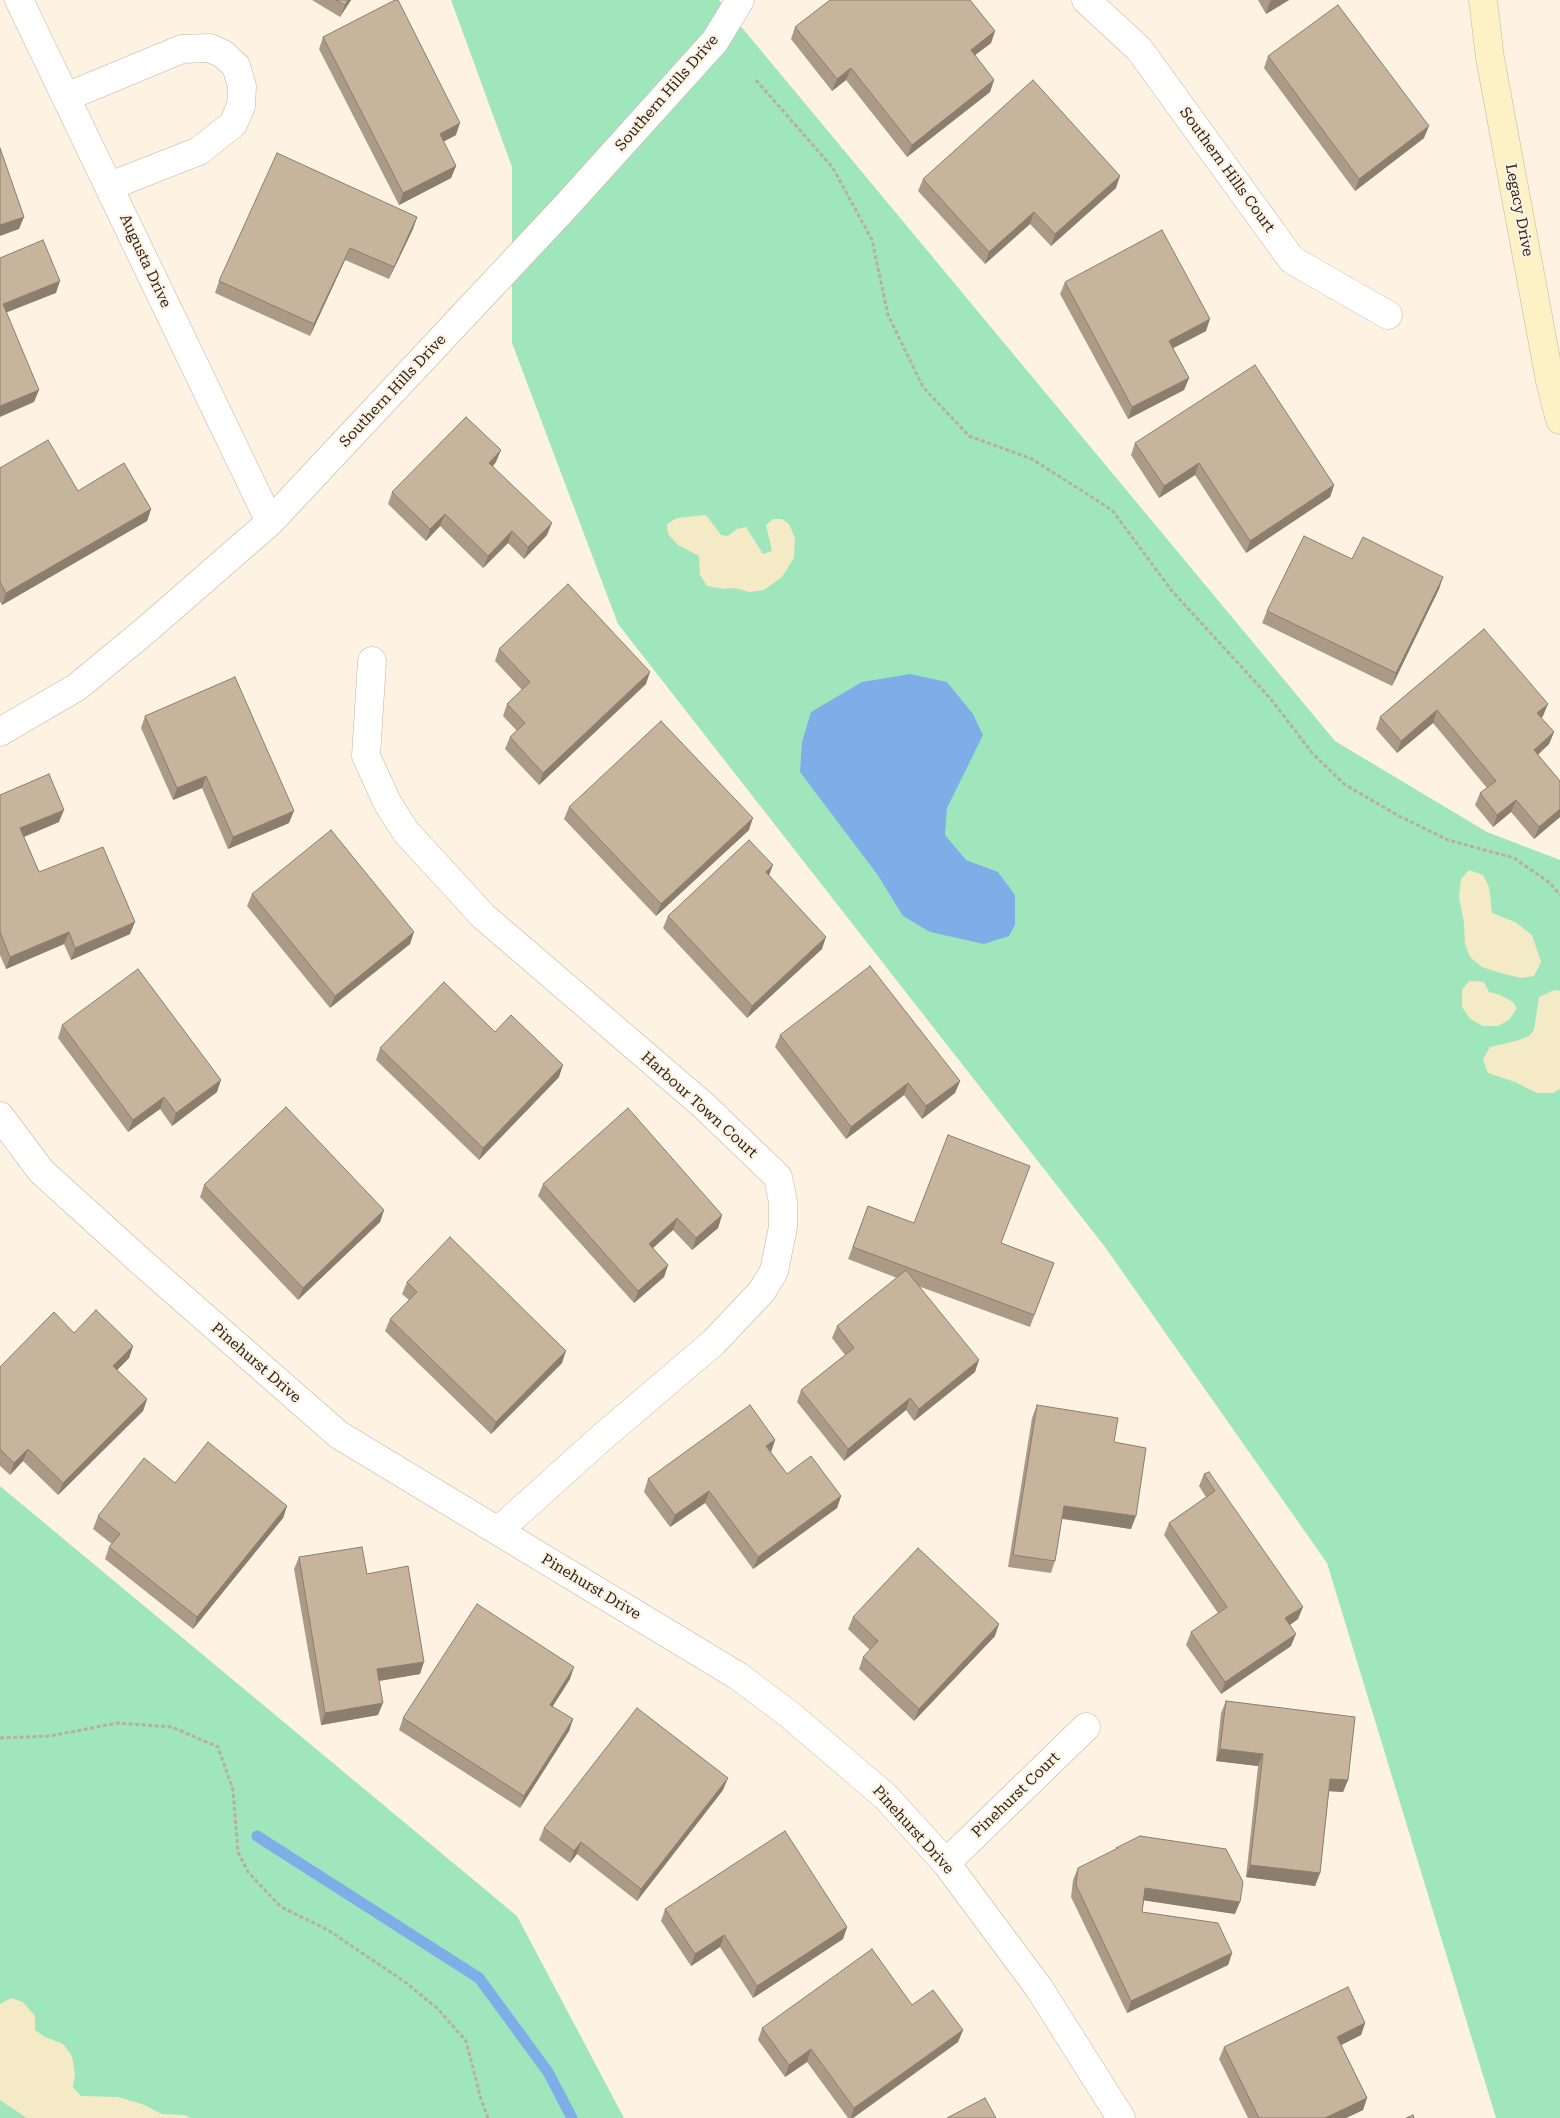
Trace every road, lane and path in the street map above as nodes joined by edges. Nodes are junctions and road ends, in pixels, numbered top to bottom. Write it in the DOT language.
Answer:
graph roads {
  1 [pos="19,0"];
  2 [pos="740,0"];
  3 [pos="1086,0"];
  4 [pos="1483,0"];
  5 [pos="756,80"];
  6 [pos="66,97"];
  7 [pos="110,186"];
  8 [pos="1388,315"];
  9 [pos="1560,420"];
  10 [pos="270,522"];
  11 [pos="372,661"];
  12 [pos="0,732"];
  13 [pos="1560,895"];
  14 [pos="0,1116"];
  15 [pos="498,1531"];
  16 [pos="1086,1728"];
  17 [pos="0,1738"];
  18 [pos="946,1863"];
  19 [pos="488,2118"];
  20 [pos="1121,2118"];
  1 -- 6 [label="street, Augusta Drive"];
  2 -- 10 [label="street, Southern Hills Drive"];
  3 -- 8 [label="street, Southern Hills Court"];
  4 -- 9 [label="main road, Legacy Drive"];
  5 -- 13 [label="path"];
  6 -- 7 [label="street, Augusta Drive"];
  6 -- 7 [label="street"];
  7 -- 10 [label="street, Augusta Drive"];
  10 -- 12 [label="street, Southern Hills Drive"];
  11 -- 15 [label="street, Harbour Town Court"];
  14 -- 15 [label="street, Pinehurst Drive"];
  15 -- 18 [label="street, Pinehurst Drive"];
  16 -- 18 [label="street, Pinehurst Court"];
  17 -- 19 [label="path"];
  18 -- 20 [label="street, Pinehurst Drive"];
}
